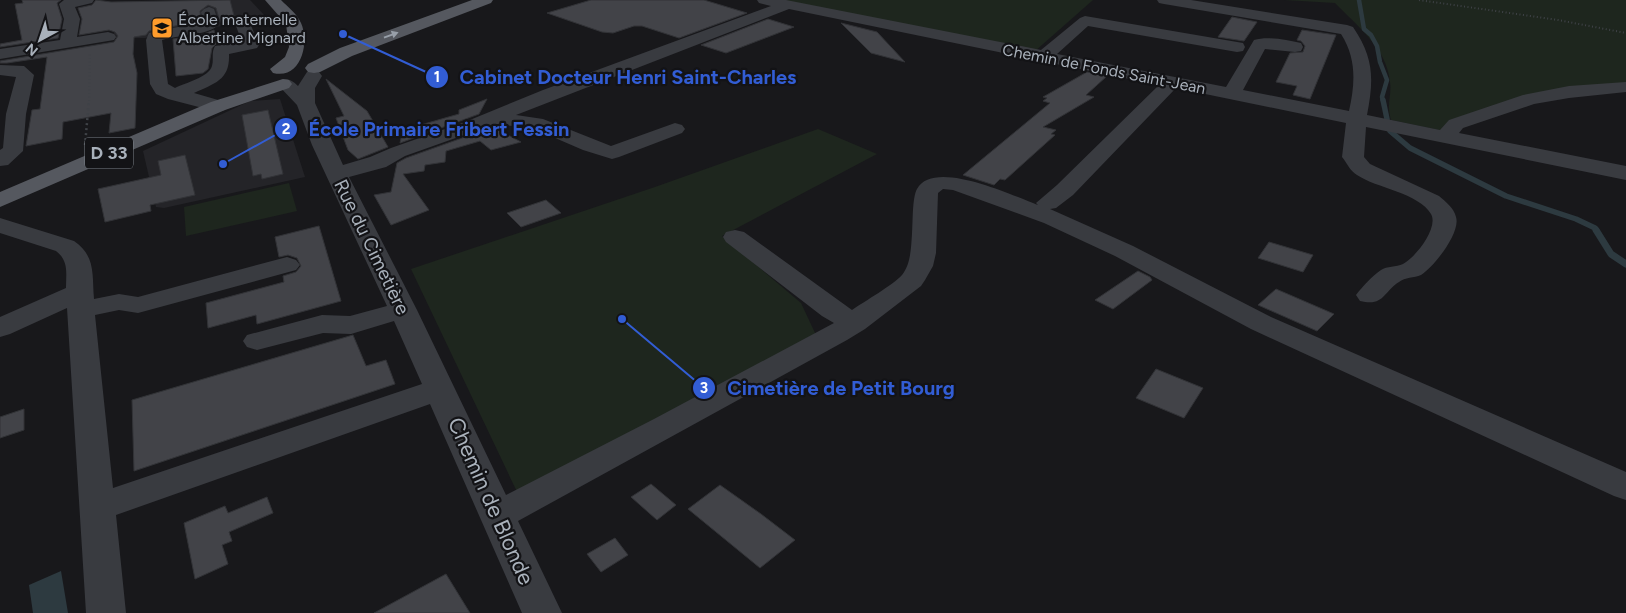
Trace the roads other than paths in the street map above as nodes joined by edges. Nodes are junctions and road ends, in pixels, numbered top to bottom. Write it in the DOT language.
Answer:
graph roads {
  1 [pos="87,0"];
  2 [pos="272,0"];
  3 [pos="486,0"];
  4 [pos="764,0"];
  5 [pos="1164,0"];
  6 [pos="787,5"];
  7 [pos="209,12"];
  8 [pos="70,26"];
  9 [pos="244,26"];
  10 [pos="68,43"];
  11 [pos="1238,47"];
  12 [pos="1294,47"];
  13 [pos="0,54"];
  14 [pos="1043,57"];
  15 [pos="0,70"];
  16 [pos="314,72"];
  17 [pos="278,79"];
  18 [pos="1172,82"];
  19 [pos="1626,86"];
  20 [pos="1232,94"];
  21 [pos="175,95"];
  22 [pos="306,103"];
  23 [pos="218,106"];
  24 [pos="6,107"];
  25 [pos="491,118"];
  26 [pos="1357,119"];
  27 [pos="675,129"];
  28 [pos="1445,136"];
  29 [pos="7,144"];
  30 [pos="0,160"];
  31 [pos="1626,173"];
  32 [pos="337,174"];
  33 [pos="0,200"];
  34 [pos="1048,203"];
  35 [pos="0,225"];
  36 [pos="735,237"];
  37 [pos="287,265"];
  38 [pos="1370,295"];
  39 [pos="81,300"];
  40 [pos="403,310"];
  41 [pos="855,323"];
  42 [pos="0,328"];
  43 [pos="257,342"];
  44 [pos="440,389"];
  45 [pos="1626,487"];
  46 [pos="96,508"];
  47 [pos="498,516"];
  48 [pos="106,613"];
  49 [pos="542,613"];
  1 -- 8 [label="street"];
  2 -- 17 [label="main road"];
  16 -- 3 [label="main road, one-way"];
  4 -- 6 [label="street, Chemin de Fonds Saint-Jean"];
  5 -- 26 [label="street"];
  6 -- 14 [label="street, Chemin de Fonds Saint-Jean"];
  6 -- 25 [label="street"];
  7 -- 21 [label="street"];
  8 -- 10 [label="street"];
  8 -- 10 [label="street"];
  9 -- 21 [label="street"];
  10 -- 13 [label="street"];
  11 -- 14 [label="street"];
  12 -- 20 [label="street"];
  14 -- 18 [label="street, Chemin de Fonds Saint-Jean"];
  15 -- 24 [label="street"];
  16 -- 17 [label="main road"];
  16 -- 22 [label="street"];
  17 -- 22 [label="street, Rue du Cimetière"];
  17 -- 23 [label="main road, D 33"];
  18 -- 20 [label="street, Chemin de Fonds Saint-Jean"];
  18 -- 34 [label="street"];
  19 -- 28 [label="street"];
  20 -- 26 [label="street, Chemin de Fonds Saint-Jean"];
  21 -- 23 [label="street"];
  22 -- 32 [label="street, Rue du Cimetière"];
  23 -- 33 [label="main road, D 33"];
  24 -- 29 [label="street"];
  25 -- 27 [label="street"];
  25 -- 32 [label="street"];
  26 -- 28 [label="street, Chemin de Fonds Saint-Jean"];
  26 -- 38 [label="street"];
  28 -- 31 [label="street, Chemin de Fonds Saint-Jean"];
  29 -- 30 [label="street"];
  32 -- 40 [label="street, Rue du Cimetière"];
  35 -- 39 [label="street"];
  36 -- 41 [label="street"];
  37 -- 39 [label="street"];
  39 -- 42 [label="street"];
  39 -- 46 [label="street"];
  40 -- 43 [label="street"];
  40 -- 44 [label="street, Rue du Cimetière"];
  41 -- 45 [label="street"];
  41 -- 47 [label="street"];
  44 -- 46 [label="street"];
  44 -- 47 [label="street, Chemin de Blonde"];
  46 -- 48 [label="street"];
  47 -- 49 [label="street, Chemin de Blonde"];
}
